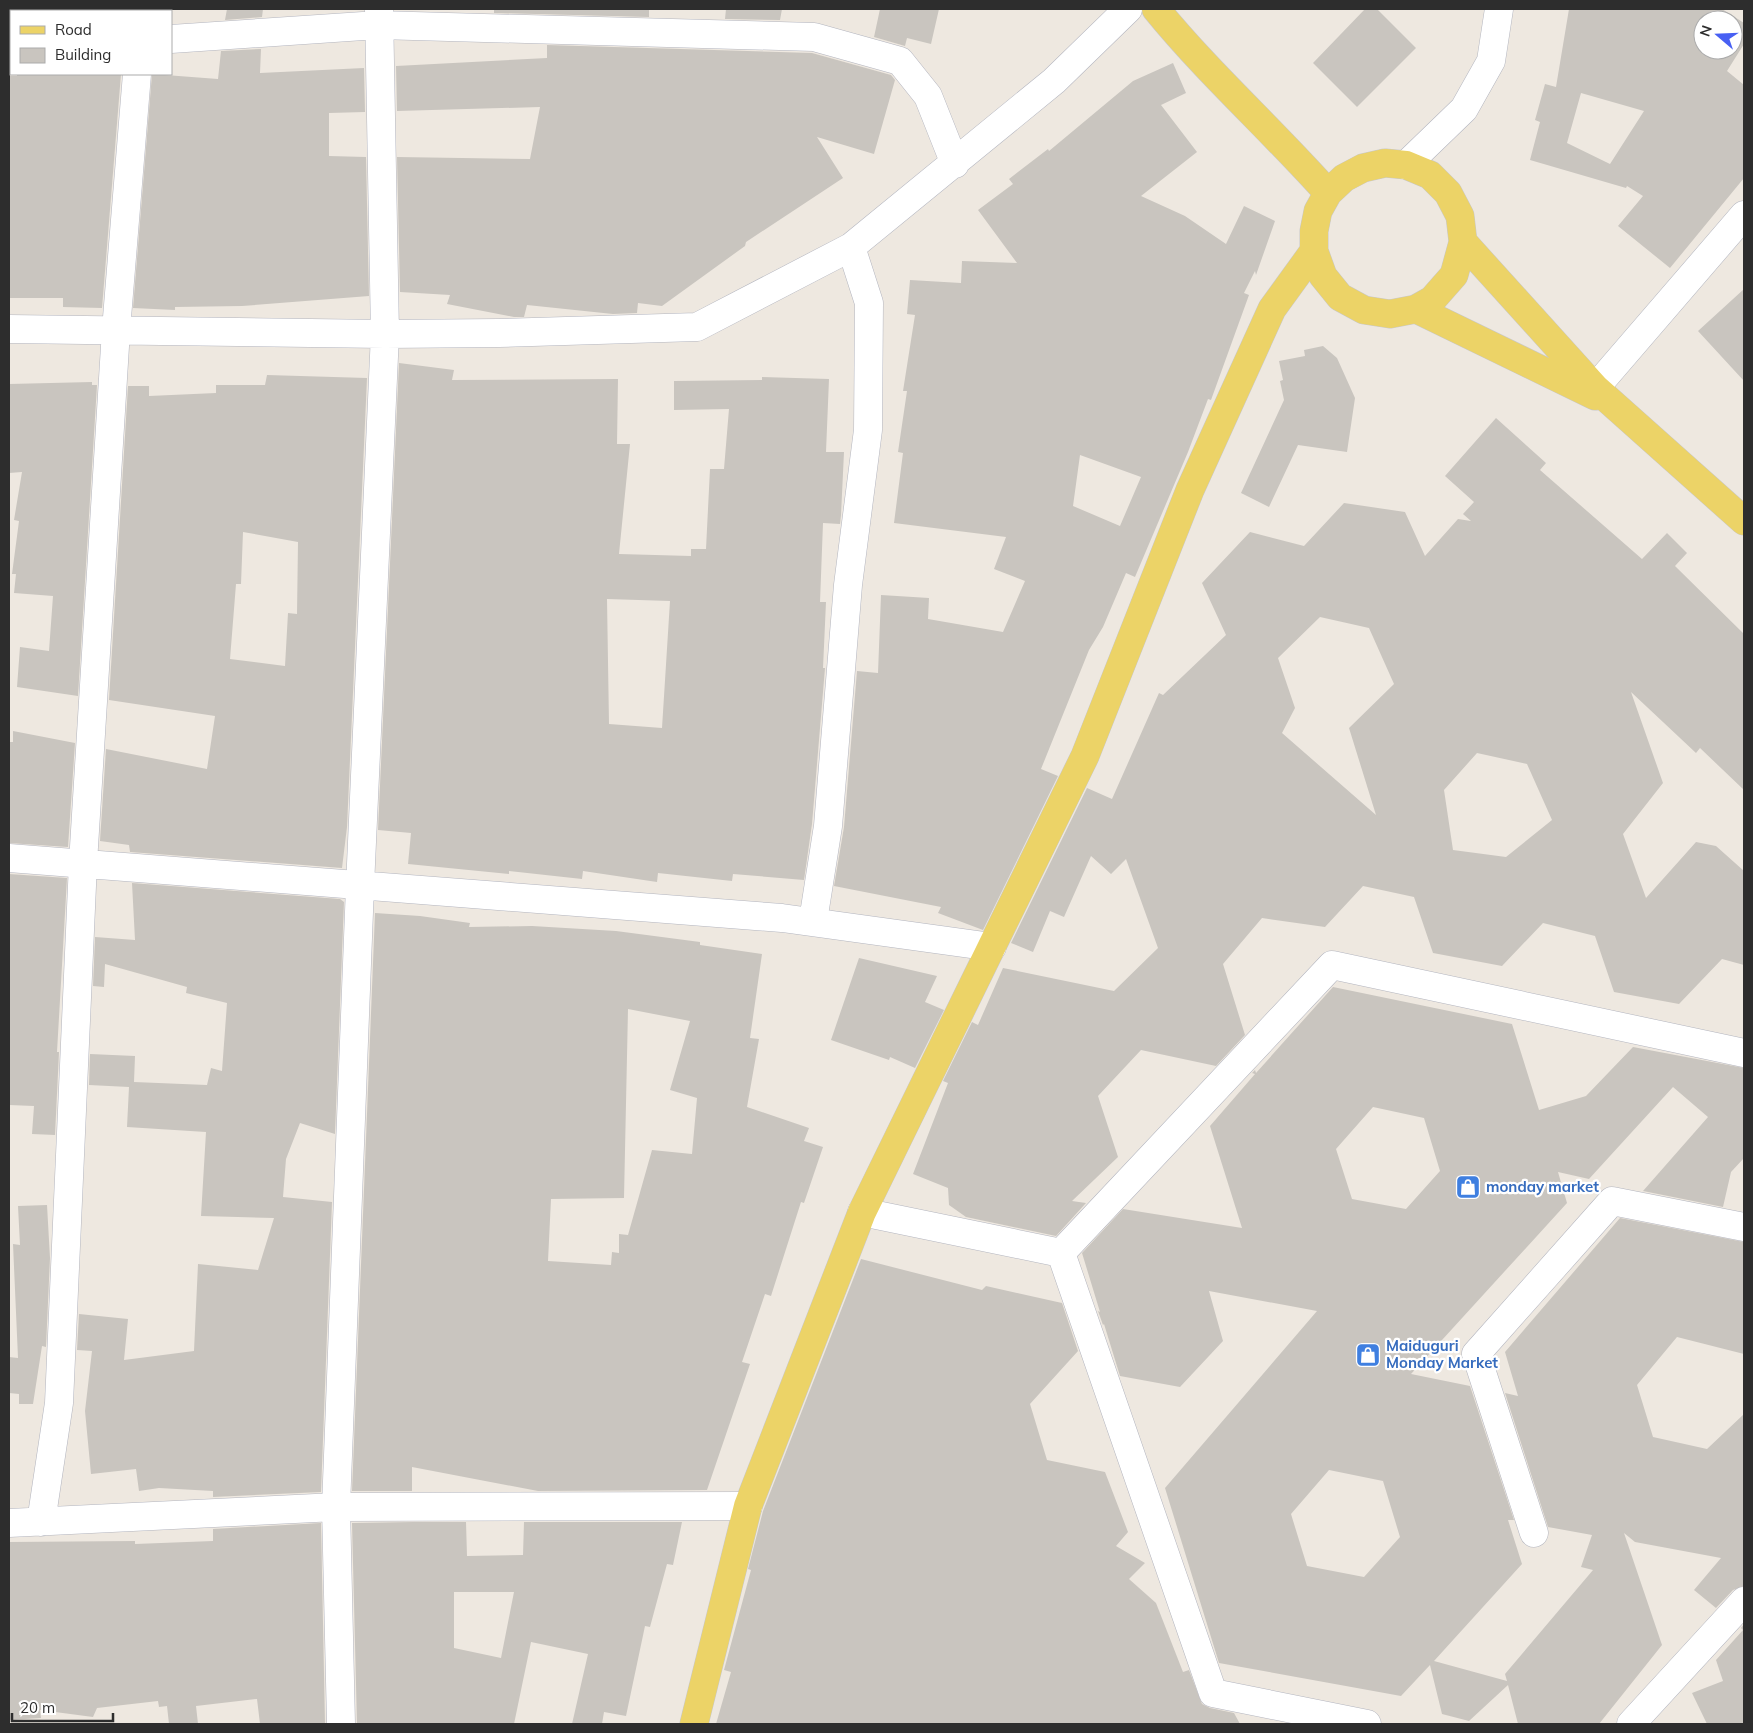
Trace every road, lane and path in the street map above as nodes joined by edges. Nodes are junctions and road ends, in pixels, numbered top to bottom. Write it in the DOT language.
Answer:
graph roads {
  1 [pos="1128,9"];
  2 [pos="1156,9"];
  3 [pos="1499,9"];
  4 [pos="378,17"];
  5 [pos="172,39"];
  6 [pos="136,75"];
  7 [pos="955,164"];
  8 [pos="1406,165"];
  9 [pos="1328,193"];
  10 [pos="1744,215"];
  11 [pos="1463,242"];
  12 [pos="851,248"];
  13 [pos="1314,251"];
  14 [pos="1416,308"];
  15 [pos="9,329"];
  16 [pos="116,330"];
  17 [pos="385,334"];
  18 [pos="1603,396"];
  19 [pos="1744,521"];
  20 [pos="9,858"];
  21 [pos="82,863"];
  22 [pos="360,886"];
  23 [pos="812,921"];
  24 [pos="992,947"];
  25 [pos="1744,1053"];
  26 [pos="862,1212"];
  27 [pos="1744,1227"];
  28 [pos="1062,1253"];
  29 [pos="748,1506"];
  30 [pos="336,1507"];
  31 [pos="41,1522"];
  32 [pos="9,1523"];
  33 [pos="1534,1533"];
  34 [pos="1744,1601"];
  35 [pos="341,1724"];
  36 [pos="694,1724"];
  37 [pos="1367,1724"];
  38 [pos="1631,1724"];
  1 -- 7 [label="street"];
  2 -- 9 [label="main road"];
  3 -- 8 [label="street"];
  4 -- 5 [label="street"];
  4 -- 7 [label="street"];
  4 -- 17 [label="street"];
  6 -- 16 [label="street"];
  7 -- 12 [label="street"];
  8 -- 9 [label="main road"];
  8 -- 11 [label="main road"];
  9 -- 13 [label="main road"];
  10 -- 18 [label="street"];
  11 -- 14 [label="main road"];
  11 -- 18 [label="main road"];
  12 -- 17 [label="street"];
  12 -- 23 [label="street"];
  13 -- 14 [label="main road"];
  13 -- 24 [label="main road"];
  14 -- 18 [label="main road"];
  15 -- 16 [label="street"];
  16 -- 17 [label="street"];
  16 -- 21 [label="street"];
  17 -- 22 [label="street"];
  18 -- 19 [label="main road"];
  20 -- 21 [label="street"];
  21 -- 22 [label="street"];
  21 -- 31 [label="street"];
  22 -- 23 [label="street"];
  22 -- 30 [label="street"];
  23 -- 24 [label="street"];
  24 -- 26 [label="main road"];
  25 -- 28 [label="street"];
  26 -- 28 [label="street"];
  26 -- 29 [label="main road"];
  27 -- 33 [label="street"];
  28 -- 37 [label="street"];
  29 -- 30 [label="street"];
  29 -- 36 [label="main road"];
  30 -- 31 [label="street"];
  30 -- 35 [label="street"];
  31 -- 32 [label="street"];
  34 -- 38 [label="street"];
}
